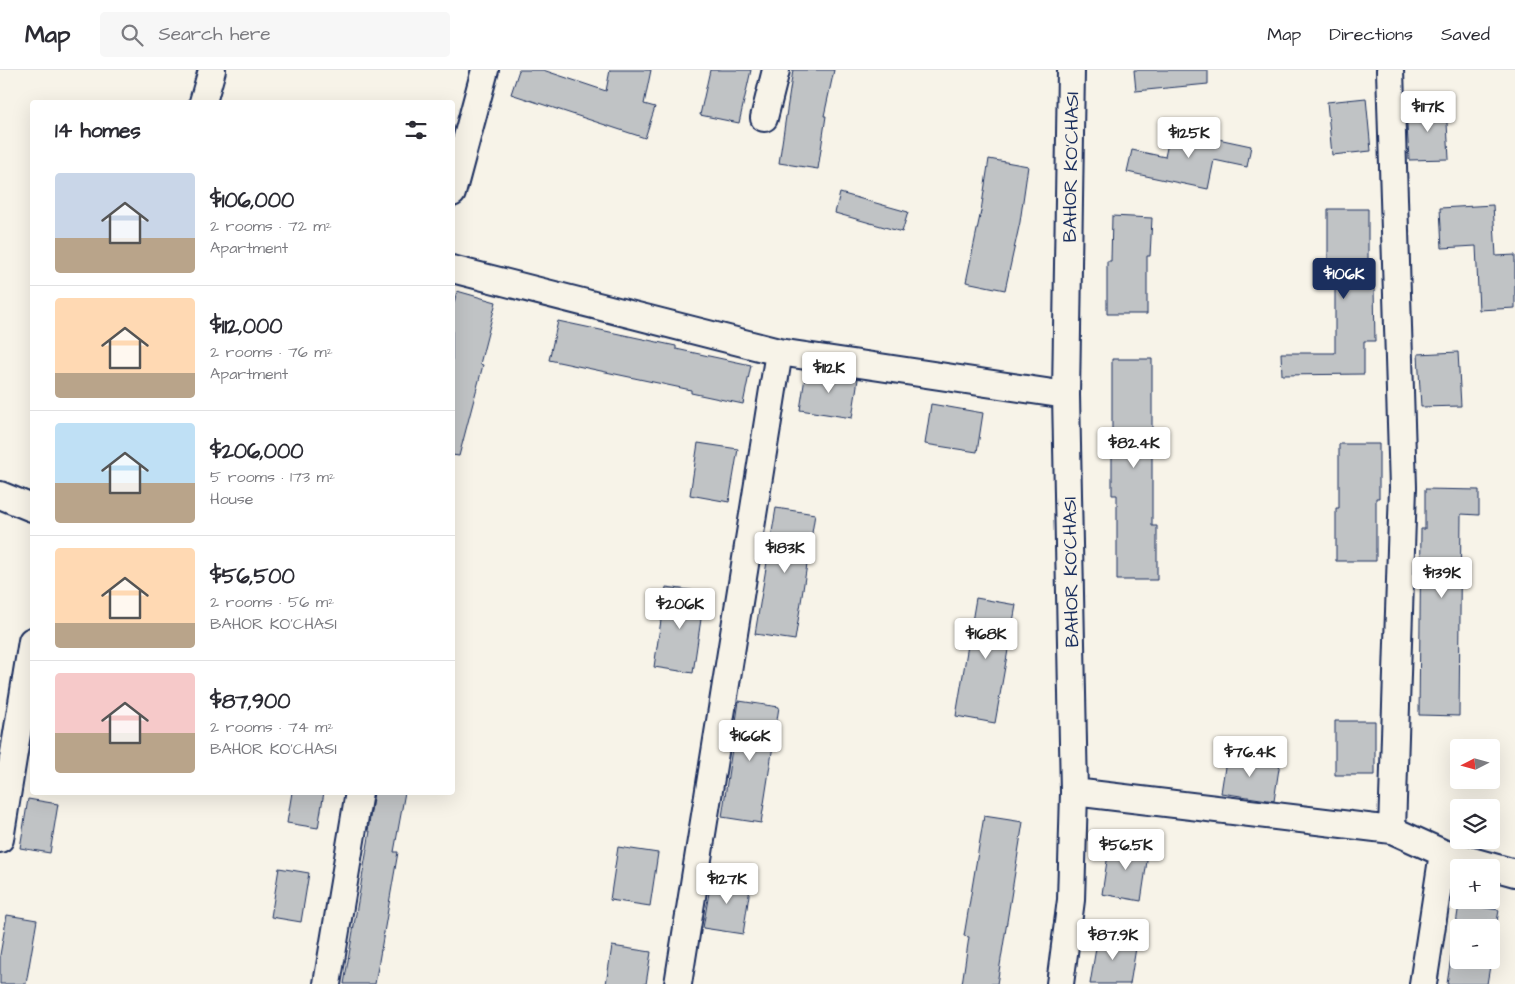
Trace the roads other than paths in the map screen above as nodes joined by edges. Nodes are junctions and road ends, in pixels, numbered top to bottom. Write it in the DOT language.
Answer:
graph roads {
  1 [pos="212,70"];
  2 [pos="485,70"];
  3 [pos="776,70"];
  4 [pos="1071,70"];
  5 [pos="1390,70"];
  6 [pos="204,100"];
  7 [pos="764,118"];
  8 [pos="455,182"];
  9 [pos="455,270"];
  10 [pos="779,352"];
  11 [pos="1066,395"];
  12 [pos="0,495"];
  13 [pos="30,507"];
  14 [pos="30,653"];
  15 [pos="1074,792"];
  16 [pos="358,795"];
  17 [pos="1392,830"];
  18 [pos="0,839"];
  19 [pos="1443,853"];
  20 [pos="1515,872"];
  21 [pos="327,984"];
  22 [pos="678,984"];
  23 [pos="1060,984"];
  24 [pos="1423,984"];
  1 -- 6 [label="street"];
  2 -- 8 [label="street"];
  3 -- 7 [label="street"];
  4 -- 11 [label="street, BAHOR KO'CHASI"];
  5 -- 17 [label="street"];
  9 -- 10 [label="street"];
  10 -- 11 [label="street"];
  10 -- 22 [label="street"];
  11 -- 15 [label="street, BAHOR KO'CHASI"];
  12 -- 13 [label="street"];
  14 -- 18 [label="street"];
  15 -- 17 [label="street"];
  15 -- 23 [label="street, BAHOR KO'CHASI"];
  16 -- 21 [label="street"];
  17 -- 19 [label="street"];
  19 -- 20 [label="street"];
  19 -- 24 [label="street"];
}
